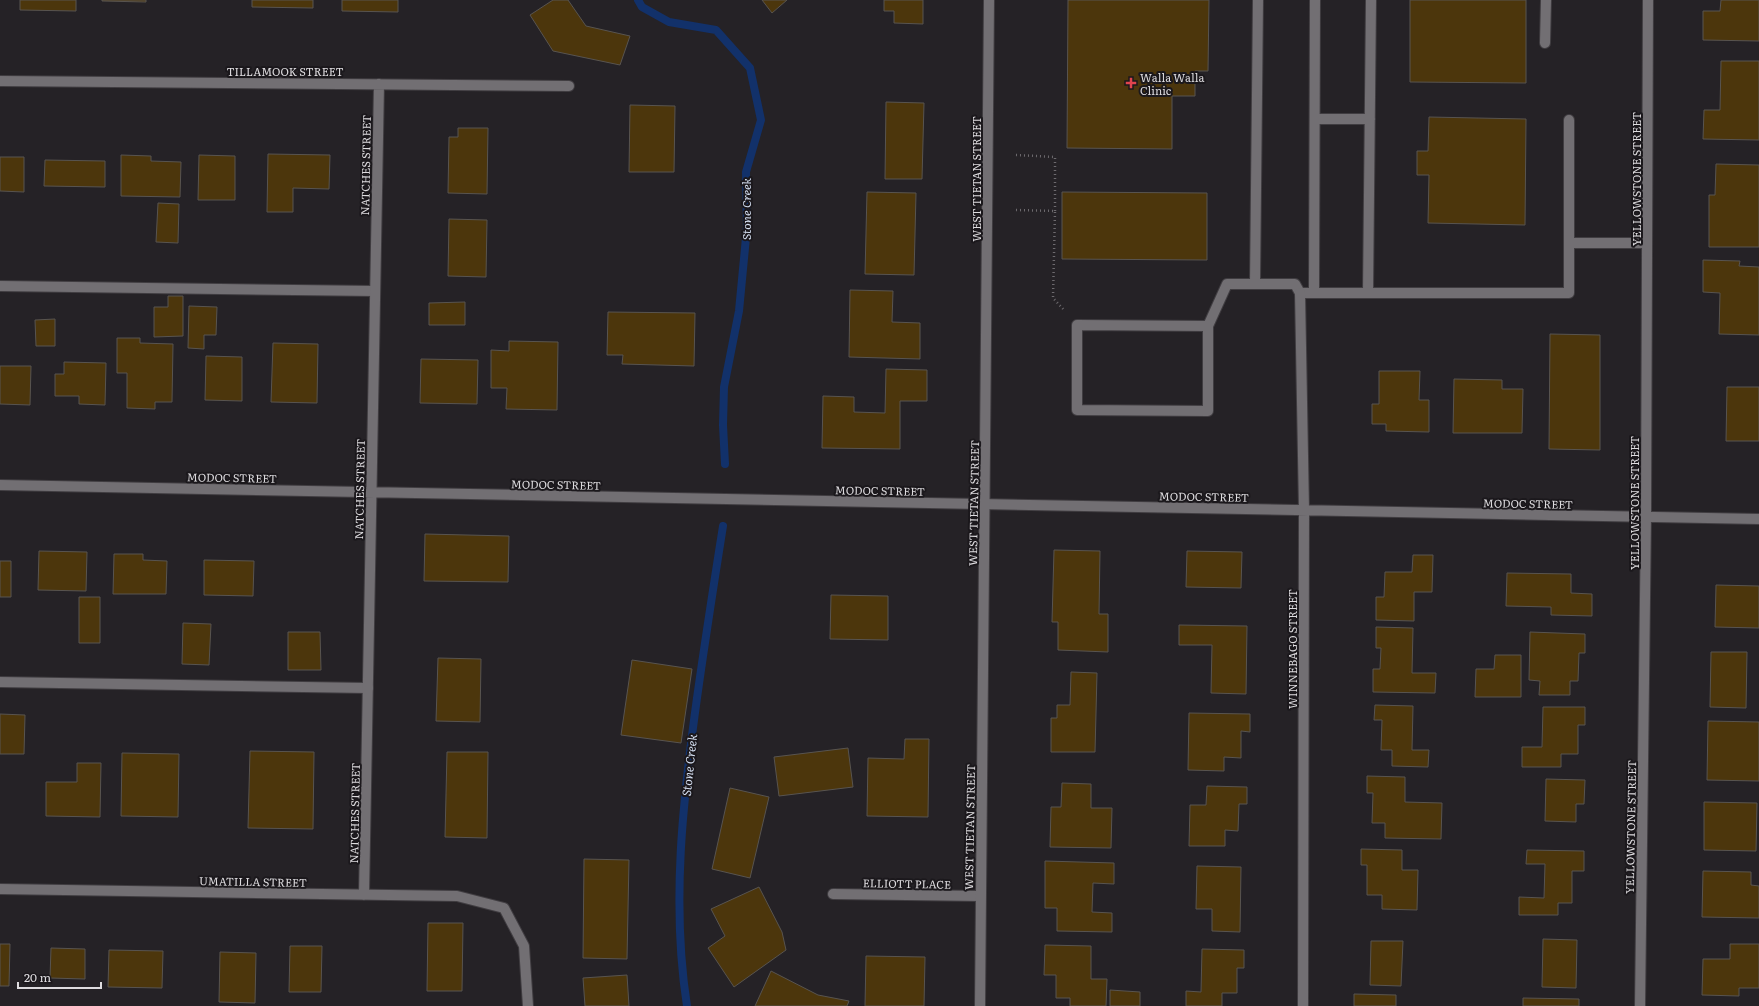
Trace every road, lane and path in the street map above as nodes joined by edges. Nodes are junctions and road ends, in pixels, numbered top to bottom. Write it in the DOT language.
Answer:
graph roads {
  1 [pos="989,0"];
  2 [pos="1258,0"];
  3 [pos="1315,0"];
  4 [pos="1371,0"];
  5 [pos="1546,0"];
  6 [pos="1648,0"];
  7 [pos="1545,43"];
  8 [pos="0,81"];
  9 [pos="379,84"];
  10 [pos="569,86"];
  11 [pos="1315,119"];
  12 [pos="1370,119"];
  13 [pos="1569,120"];
  14 [pos="1016,155"];
  15 [pos="1016,210"];
  16 [pos="1055,211"];
  17 [pos="1569,243"];
  18 [pos="1648,243"];
  19 [pos="1255,284"];
  20 [pos="0,286"];
  21 [pos="374,291"];
  22 [pos="1300,293"];
  23 [pos="1314,293"];
  24 [pos="1368,293"];
  25 [pos="1077,326"];
  26 [pos="1208,326"];
  27 [pos="0,484"];
  28 [pos="371,492"];
  29 [pos="985,504"];
  30 [pos="1304,510"];
  31 [pos="1646,517"];
  32 [pos="1759,519"];
  33 [pos="0,682"];
  34 [pos="368,688"];
  35 [pos="0,889"];
  36 [pos="833,894"];
  37 [pos="364,895"];
  38 [pos="980,896"];
  39 [pos="528,1006"];
  40 [pos="980,1006"];
  41 [pos="1302,1006"];
  42 [pos="1640,1006"];
  1 -- 29 [label="street, WEST TIETAN STREET"];
  2 -- 19 [label="street"];
  3 -- 11 [label="street"];
  4 -- 12 [label="street"];
  5 -- 7 [label="street"];
  6 -- 18 [label="street, YELLOWSTONE STREET"];
  8 -- 9 [label="street, TILLAMOOK STREET"];
  9 -- 10 [label="street, TILLAMOOK STREET"];
  9 -- 21 [label="street, NATCHES STREET"];
  11 -- 12 [label="street"];
  11 -- 23 [label="street"];
  12 -- 24 [label="street"];
  13 -- 17 [label="street"];
  14 -- 16 [label="path"];
  15 -- 16 [label="path"];
  16 -- 25 [label="path"];
  17 -- 18 [label="street"];
  17 -- 24 [label="street"];
  18 -- 31 [label="street, YELLOWSTONE STREET"];
  19 -- 22 [label="street"];
  19 -- 26 [label="street"];
  20 -- 21 [label="street"];
  21 -- 28 [label="street, NATCHES STREET"];
  22 -- 23 [label="street"];
  22 -- 30 [label="street, WINNEBAGO STREET"];
  23 -- 24 [label="street"];
  25 -- 26 [label="street"];
  25 -- 26 [label="street"];
  27 -- 28 [label="street, MODOC STREET"];
  28 -- 29 [label="street, MODOC STREET"];
  28 -- 34 [label="street, NATCHES STREET"];
  29 -- 30 [label="street, MODOC STREET"];
  29 -- 38 [label="street, WEST TIETAN STREET"];
  30 -- 31 [label="street, MODOC STREET"];
  30 -- 41 [label="street, WINNEBAGO STREET"];
  31 -- 32 [label="street, MODOC STREET"];
  31 -- 42 [label="street, YELLOWSTONE STREET"];
  33 -- 34 [label="street"];
  34 -- 37 [label="street, NATCHES STREET"];
  35 -- 37 [label="street, UMATILLA STREET"];
  36 -- 38 [label="street, ELLIOTT PLACE"];
  37 -- 39 [label="street, UMATILLA STREET"];
  38 -- 40 [label="street, WEST TIETAN STREET"];
}
